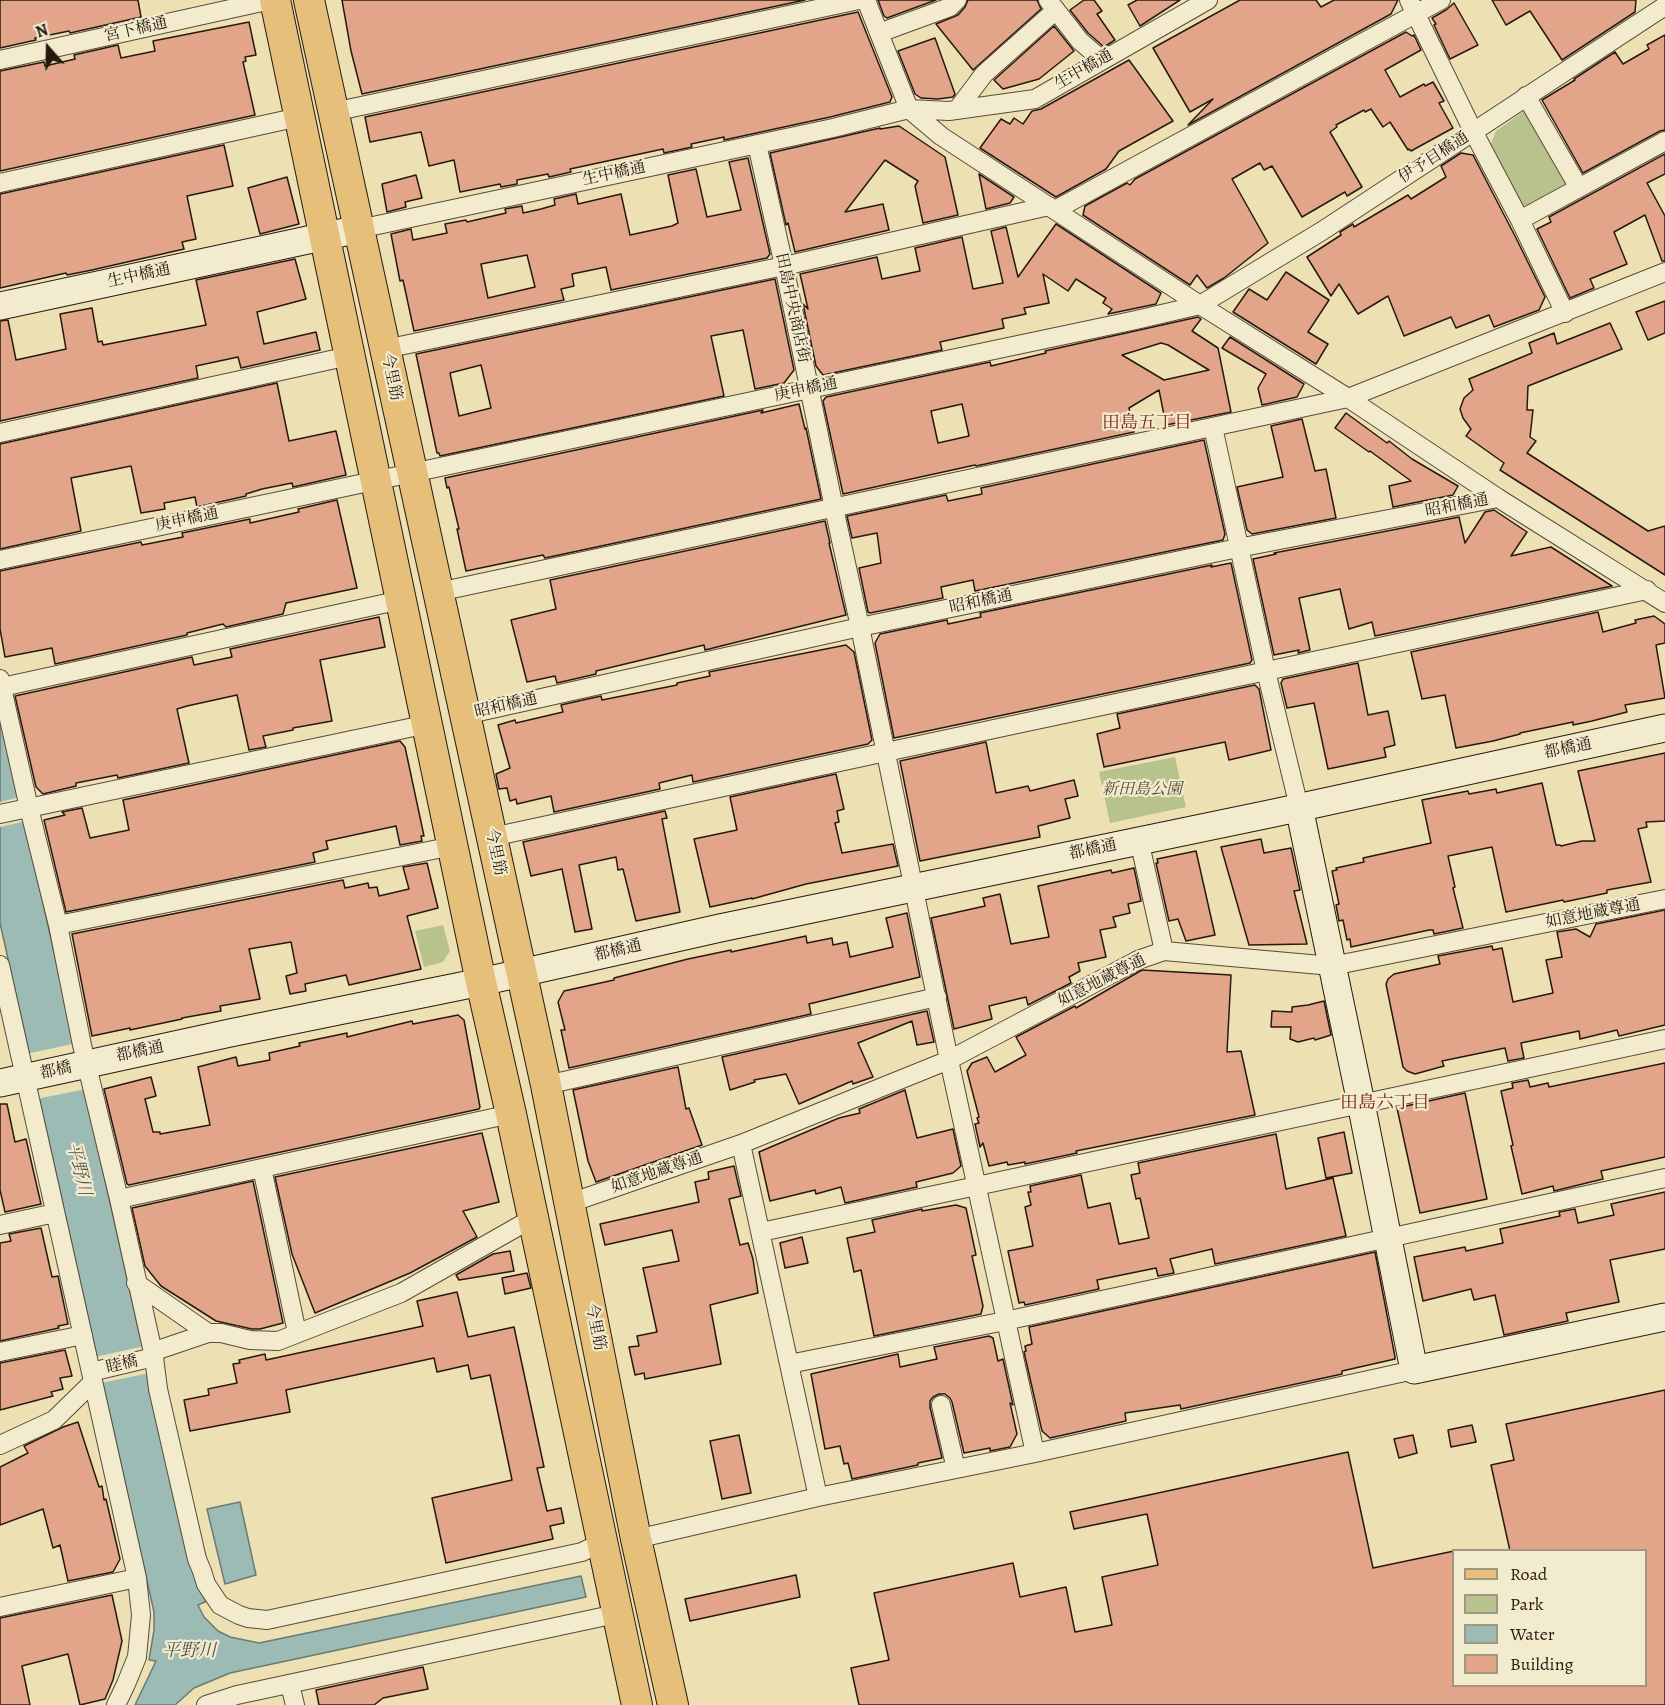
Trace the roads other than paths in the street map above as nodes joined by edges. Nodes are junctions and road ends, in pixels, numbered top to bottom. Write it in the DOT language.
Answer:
graph roads {
  1 [pos="273,0"];
  2 [pos="309,0"];
  3 [pos="860,0"];
  4 [pos="866,0"];
  5 [pos="957,0"];
  6 [pos="1441,0"];
  7 [pos="1195,3"];
  8 [pos="1052,5"];
  9 [pos="1665,6"];
  10 [pos="1412,7"];
  11 [pos="879,33"];
  12 [pos="0,60"];
  13 [pos="1102,60"];
  14 [pos="1526,96"];
  15 [pos="909,109"];
  16 [pos="957,110"];
  17 [pos="333,112"];
  18 [pos="299,117"];
  19 [pos="1473,131"];
  20 [pos="1665,141"];
  21 [pos="757,144"];
  22 [pos="0,183"];
  23 [pos="1579,188"];
  24 [pos="1052,208"];
  25 [pos="1520,220"];
  26 [pos="359,229"];
  27 [pos="325,237"];
  28 [pos="784,266"];
  29 [pos="1665,272"];
  30 [pos="1200,305"];
  31 [pos="0,306"];
  32 [pos="1565,313"];
  33 [pos="385,349"];
  34 [pos="349,356"];
  35 [pos="809,389"];
  36 [pos="1348,398"];
  37 [pos="1213,427"];
  38 [pos="0,433"];
  39 [pos="412,473"];
  40 [pos="375,481"];
  41 [pos="1498,498"];
  42 [pos="834,508"];
  43 [pos="1238,548"];
  44 [pos="0,560"];
  45 [pos="1647,590"];
  46 [pos="438,592"];
  47 [pos="401,600"];
  48 [pos="1665,603"];
  49 [pos="860,627"];
  50 [pos="1266,671"];
  51 [pos="1,683"];
  52 [pos="465,716"];
  53 [pos="428,724"];
  54 [pos="1665,728"];
  55 [pos="886,752"];
  56 [pos="1299,807"];
  57 [pos="26,808"];
  58 [pos="0,814"];
  59 [pos="492,837"];
  60 [pos="1139,840"];
  61 [pos="453,846"];
  62 [pos="915,888"];
  63 [pos="1665,899"];
  64 [pos="58,925"];
  65 [pos="1164,951"];
  66 [pos="0,965"];
  67 [pos="1332,966"];
  68 [pos="521,973"];
  69 [pos="481,982"];
  70 [pos="937,997"];
  71 [pos="1665,1039"];
  72 [pos="949,1060"];
  73 [pos="84,1065"];
  74 [pos="19,1079"];
  75 [pos="546,1085"];
  76 [pos="1361,1103"];
  77 [pos="511,1114"];
  78 [pos="741,1144"];
  79 [pos="262,1168"];
  80 [pos="1665,1178"];
  81 [pos="978,1187"];
  82 [pos="119,1199"];
  83 [pos="570,1203"];
  84 [pos="55,1213"];
  85 [pos="533,1218"];
  86 [pos="0,1225"];
  87 [pos="761,1233"];
  88 [pos="1388,1238"];
  89 [pos="136,1283"];
  90 [pos="1665,1317"];
  91 [pos="1005,1322"];
  92 [pos="208,1333"];
  93 [pos="297,1334"];
  94 [pos="83,1335"];
  95 [pos="0,1352"];
  96 [pos="151,1356"];
  97 [pos="789,1364"];
  98 [pos="1414,1370"];
  99 [pos="94,1375"];
  100 [pos="941,1406"];
  101 [pos="0,1445"];
  102 [pos="1035,1453"];
  103 [pos="956,1469"];
  104 [pos="818,1497"];
  105 [pos="638,1544"];
  106 [pos="603,1549"];
  107 [pos="136,1578"];
  108 [pos="0,1606"];
  109 [pos="615,1610"];
  110 [pos="290,1684"];
  111 [pos="116,1705"];
  112 [pos="206,1705"];
  113 [pos="294,1705"];
  114 [pos="637,1705"];
  115 [pos="673,1705"];
  1 -- 12 [label="street, 宮下橋通"];
  1 -- 18 [label="main road"];
  2 -- 17 [label="main road, 今里筋"];
  3 -- 17 [label="street"];
  4 -- 11 [label="street"];
  5 -- 11 [label="street"];
  6 -- 10 [label="street"];
  7 -- 13 [label="street, 生中橋通"];
  8 -- 13 [label="street"];
  8 -- 16 [label="street"];
  9 -- 14 [label="street, 伊予目橋通"];
  10 -- 19 [label="street"];
  10 -- 24 [label="street"];
  11 -- 15 [label="street"];
  13 -- 16 [label="street, 生中橋通"];
  14 -- 19 [label="street, 伊予目橋通"];
  14 -- 23 [label="street"];
  15 -- 16 [label="street, 生中橋通"];
  15 -- 21 [label="street, 生中橋通"];
  15 -- 24 [label="street"];
  17 -- 26 [label="main road, 今里筋"];
  18 -- 22 [label="street"];
  18 -- 27 [label="main road"];
  19 -- 25 [label="street"];
  19 -- 30 [label="street, 伊予目橋通"];
  20 -- 23 [label="street"];
  21 -- 26 [label="street, 生中橋通"];
  21 -- 28 [label="street, 田島中央商店街"];
  23 -- 25 [label="street"];
  24 -- 28 [label="street"];
  24 -- 30 [label="street"];
  25 -- 32 [label="street"];
  26 -- 27 [label="street, 生中橋通"];
  26 -- 33 [label="main road, 今里筋"];
  27 -- 31 [label="street, 生中橋通"];
  27 -- 34 [label="main road"];
  28 -- 33 [label="street"];
  28 -- 35 [label="street, 田島中央商店街"];
  29 -- 32 [label="street"];
  30 -- 35 [label="street, 庚申橋通"];
  30 -- 36 [label="street"];
  32 -- 36 [label="street"];
  33 -- 39 [label="main road, 今里筋"];
  34 -- 38 [label="street"];
  34 -- 40 [label="main road"];
  35 -- 39 [label="street, 庚申橋通"];
  35 -- 42 [label="street, 田島中央商店街"];
  36 -- 37 [label="street"];
  36 -- 41 [label="street"];
  37 -- 42 [label="street"];
  37 -- 43 [label="street"];
  39 -- 40 [label="street, 庚申橋通"];
  39 -- 46 [label="main road, 今里筋"];
  40 -- 44 [label="street, 庚申橋通"];
  40 -- 47 [label="main road"];
  41 -- 43 [label="street, 昭和橋通"];
  41 -- 45 [label="street"];
  42 -- 46 [label="street"];
  42 -- 49 [label="street, 田島中央商店街"];
  43 -- 49 [label="street, 昭和橋通"];
  43 -- 50 [label="street"];
  45 -- 48 [label="street"];
  45 -- 50 [label="street"];
  46 -- 52 [label="main road, 今里筋"];
  47 -- 51 [label="street"];
  47 -- 53 [label="main road"];
  49 -- 52 [label="street, 昭和橋通"];
  49 -- 55 [label="street, 田島中央商店街"];
  50 -- 55 [label="street"];
  50 -- 56 [label="street"];
  51 -- 57 [label="street"];
  52 -- 59 [label="main road, 今里筋"];
  53 -- 57 [label="street"];
  53 -- 61 [label="main road"];
  54 -- 56 [label="street, 都橋通"];
  55 -- 59 [label="street"];
  55 -- 62 [label="street, 田島中央商店街"];
  56 -- 60 [label="street, 都橋通"];
  56 -- 67 [label="street"];
  57 -- 58 [label="street"];
  57 -- 64 [label="street"];
  59 -- 68 [label="main road, 今里筋"];
  60 -- 62 [label="street, 都橋通"];
  60 -- 65 [label="street"];
  61 -- 64 [label="street"];
  61 -- 69 [label="main road"];
  62 -- 68 [label="street, 都橋通"];
  62 -- 70 [label="street, 田島中央商店街"];
  63 -- 67 [label="street, 如意地蔵尊通"];
  64 -- 73 [label="street"];
  65 -- 67 [label="street, 如意地蔵尊通"];
  65 -- 72 [label="street, 如意地蔵尊通"];
  66 -- 74 [label="street"];
  67 -- 76 [label="street"];
  68 -- 69 [label="street, 都橋通"];
  68 -- 75 [label="main road, 今里筋"];
  69 -- 73 [label="street, 都橋通"];
  69 -- 77 [label="main road"];
  70 -- 72 [label="street, 田島中央商店街"];
  70 -- 75 [label="street"];
  71 -- 76 [label="street"];
  72 -- 78 [label="street, 如意地蔵尊通"];
  72 -- 81 [label="street, 田島中央商店街"];
  73 -- 74 [label="street, 都橋"];
  73 -- 82 [label="street"];
  74 -- 84 [label="street"];
  75 -- 83 [label="main road, 今里筋"];
  76 -- 81 [label="street"];
  76 -- 88 [label="street"];
  77 -- 79 [label="street"];
  77 -- 85 [label="main road"];
  78 -- 83 [label="street, 如意地蔵尊通"];
  78 -- 87 [label="street"];
  79 -- 82 [label="street"];
  79 -- 93 [label="street"];
  80 -- 88 [label="street"];
  81 -- 87 [label="street"];
  81 -- 91 [label="street, 田島中央商店街"];
  82 -- 89 [label="street"];
  83 -- 105 [label="main road, 今里筋"];
  84 -- 86 [label="street"];
  84 -- 94 [label="street"];
  85 -- 93 [label="street"];
  85 -- 106 [label="main road"];
  87 -- 97 [label="street"];
  88 -- 91 [label="street"];
  88 -- 98 [label="street"];
  89 -- 92 [label="street"];
  89 -- 96 [label="street"];
  90 -- 98 [label="street"];
  91 -- 97 [label="street"];
  91 -- 102 [label="street, 田島中央商店街"];
  92 -- 93 [label="street"];
  92 -- 96 [label="street, 睦橋"];
  94 -- 95 [label="street"];
  94 -- 99 [label="street"];
  96 -- 99 [label="street, 睦橋"];
  96 -- 106 [label="street"];
  97 -- 104 [label="street"];
  98 -- 102 [label="street"];
  99 -- 101 [label="street"];
  99 -- 107 [label="street"];
  100 -- 103 [label="street"];
  102 -- 103 [label="street"];
  103 -- 104 [label="street"];
  104 -- 105 [label="street"];
  105 -- 115 [label="main road, 今里筋"];
  106 -- 109 [label="main road"];
  107 -- 108 [label="street"];
  107 -- 111 [label="street"];
  109 -- 110 [label="street"];
  109 -- 114 [label="main road"];
  110 -- 112 [label="street"];
  110 -- 113 [label="street"];
}
